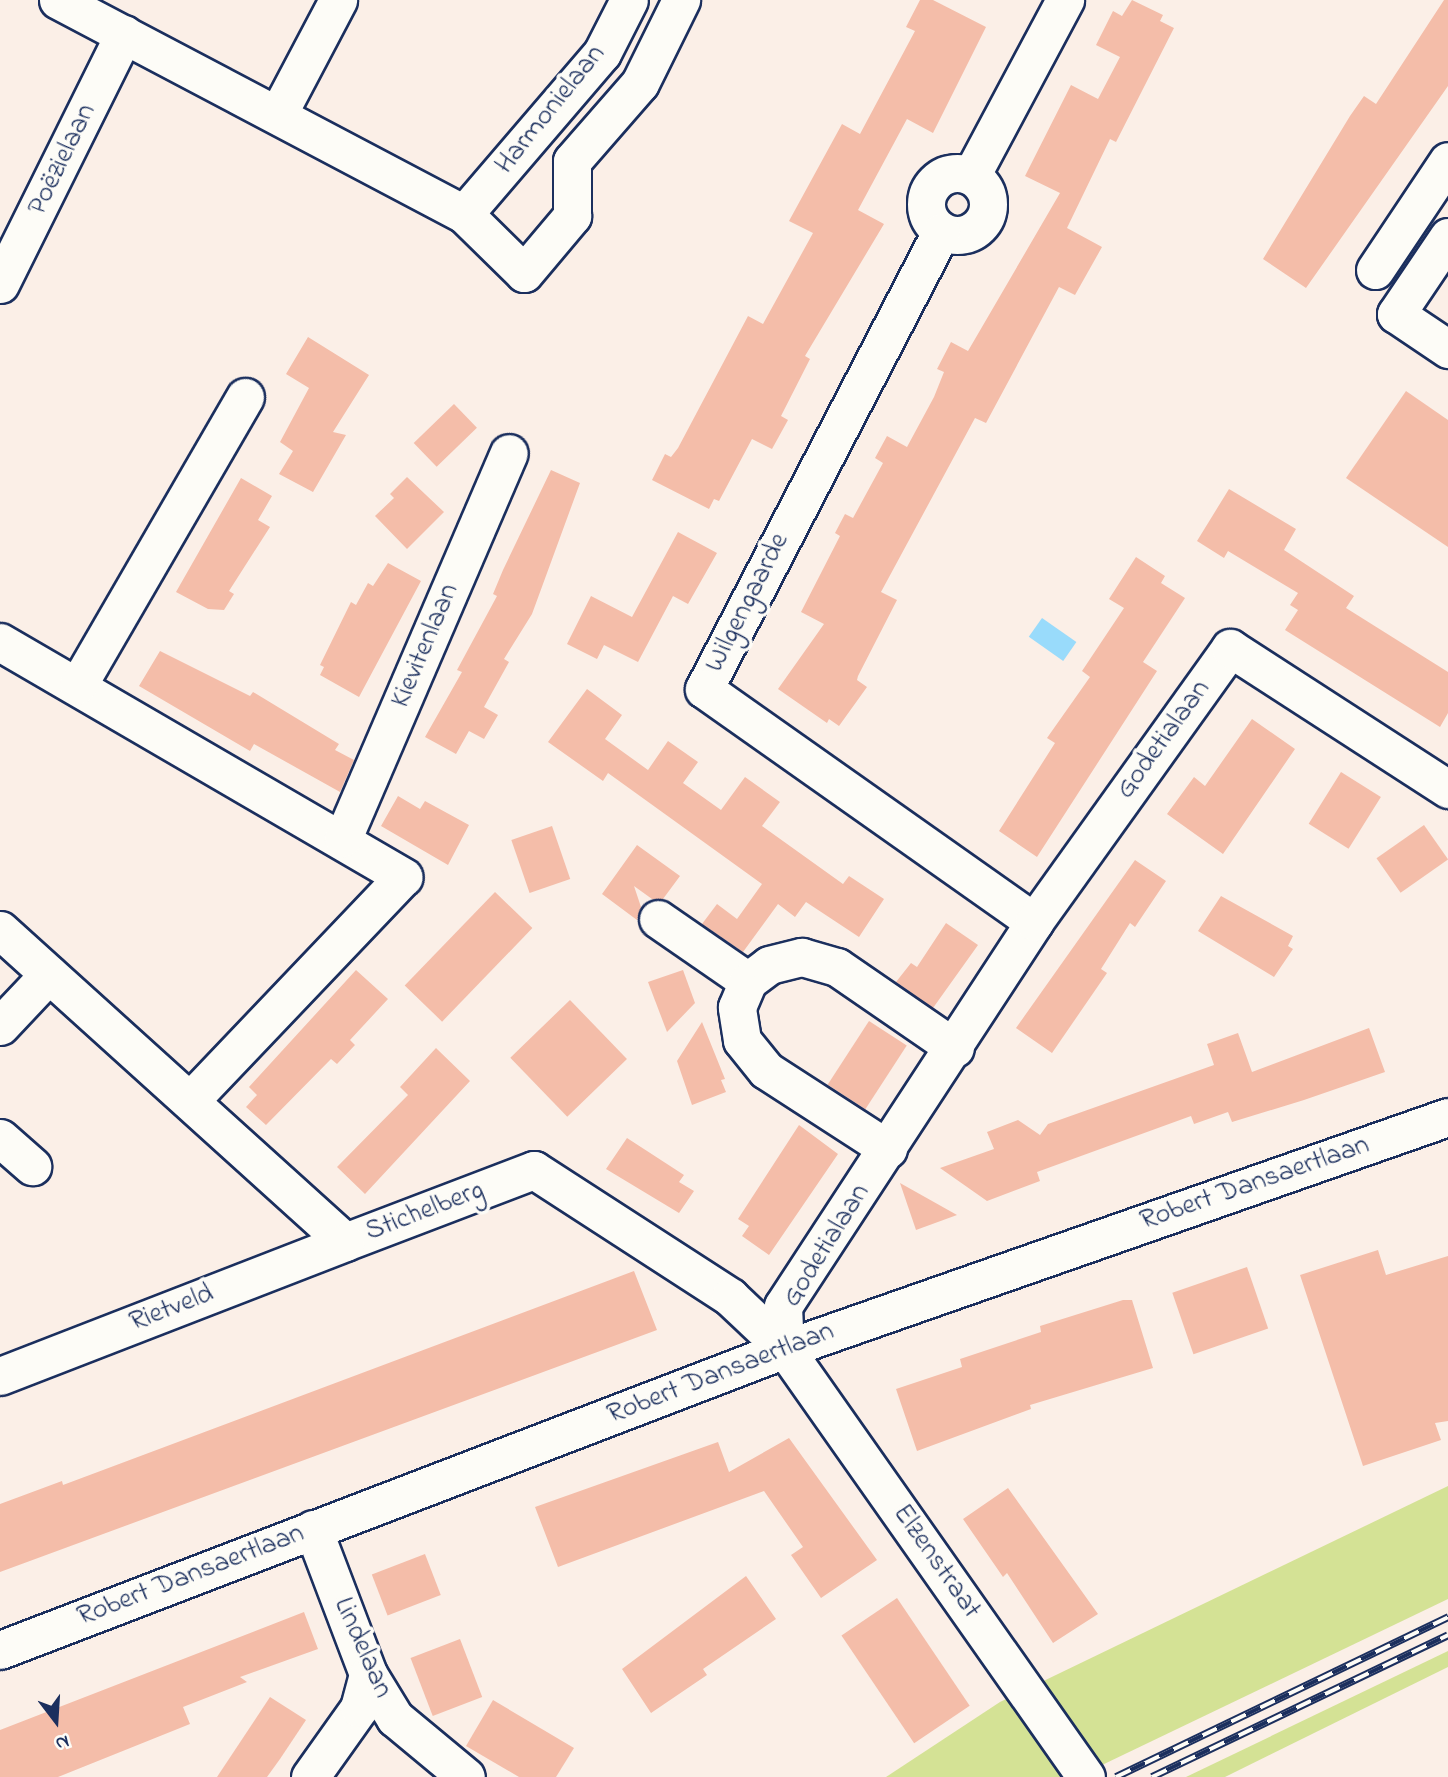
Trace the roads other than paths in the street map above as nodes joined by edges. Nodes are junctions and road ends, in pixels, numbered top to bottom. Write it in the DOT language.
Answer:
graph roads {
  1 [pos="58,0"];
  2 [pos="338,0"];
  3 [pos="629,0"];
  4 [pos="681,0"];
  5 [pos="1065,0"];
  6 [pos="124,34"];
  7 [pos="278,114"];
  8 [pos="1448,161"];
  9 [pos="464,214"];
  10 [pos="1448,237"];
  11 [pos="1375,270"];
  12 [pos="0,284"];
  13 [pos="1448,348"];
  14 [pos="245,397"];
  15 [pos="509,453"];
  16 [pos="0,642"];
  17 [pos="78,685"];
  18 [pos="1448,789"];
  19 [pos="343,838"];
  20 [pos="658,919"];
  21 [pos="1034,922"];
  22 [pos="0,930"];
  23 [pos="49,974"];
  24 [pos="748,981"];
  25 [pos="0,1026"];
  26 [pos="955,1048"];
  27 [pos="190,1101"];
  28 [pos="1448,1116"];
  29 [pos="0,1138"];
  30 [pos="888,1149"];
  31 [pos="32,1166"];
  32 [pos="345,1242"];
  33 [pos="785,1349"];
  34 [pos="0,1376"];
  35 [pos="313,1529"];
  36 [pos="0,1650"];
  37 [pos="368,1674"];
  38 [pos="310,1777"];
  39 [pos="466,1777"];
  40 [pos="1086,1777"];
  1 -- 6 [label="street, Harmonielaan"];
  2 -- 7 [label="street"];
  3 -- 9 [label="street, Harmonielaan"];
  4 -- 9 [label="street, Harmonielaan"];
  5 -- 21 [label="street, Wilgengaarde"];
  6 -- 7 [label="street, Harmonielaan"];
  6 -- 12 [label="street, Poëzielaan"];
  7 -- 9 [label="street, Harmonielaan"];
  8 -- 11 [label="street"];
  10 -- 13 [label="street"];
  14 -- 17 [label="street"];
  15 -- 19 [label="street, Kievitenlaan"];
  16 -- 17 [label="street"];
  17 -- 19 [label="street"];
  18 -- 21 [label="street, Godetialaan"];
  19 -- 27 [label="street"];
  20 -- 24 [label="street"];
  21 -- 26 [label="street, Godetialaan"];
  22 -- 23 [label="street, Stichelberg"];
  23 -- 25 [label="street"];
  23 -- 27 [label="street, Stichelberg"];
  24 -- 26 [label="street"];
  24 -- 30 [label="street"];
  26 -- 30 [label="street, Godetialaan"];
  27 -- 32 [label="street, Stichelberg"];
  28 -- 33 [label="street, Robert Dansaertlaan"];
  29 -- 31 [label="street"];
  30 -- 33 [label="street, Godetialaan"];
  32 -- 33 [label="street, Stichelberg"];
  32 -- 34 [label="street, Rietveld"];
  33 -- 35 [label="street, Robert Dansaertlaan"];
  33 -- 40 [label="street, Elzenstraat"];
  35 -- 36 [label="street, Robert Dansaertlaan"];
  35 -- 37 [label="street, Lindelaan"];
  37 -- 38 [label="street"];
  37 -- 39 [label="street, Lindelaan"];
}
